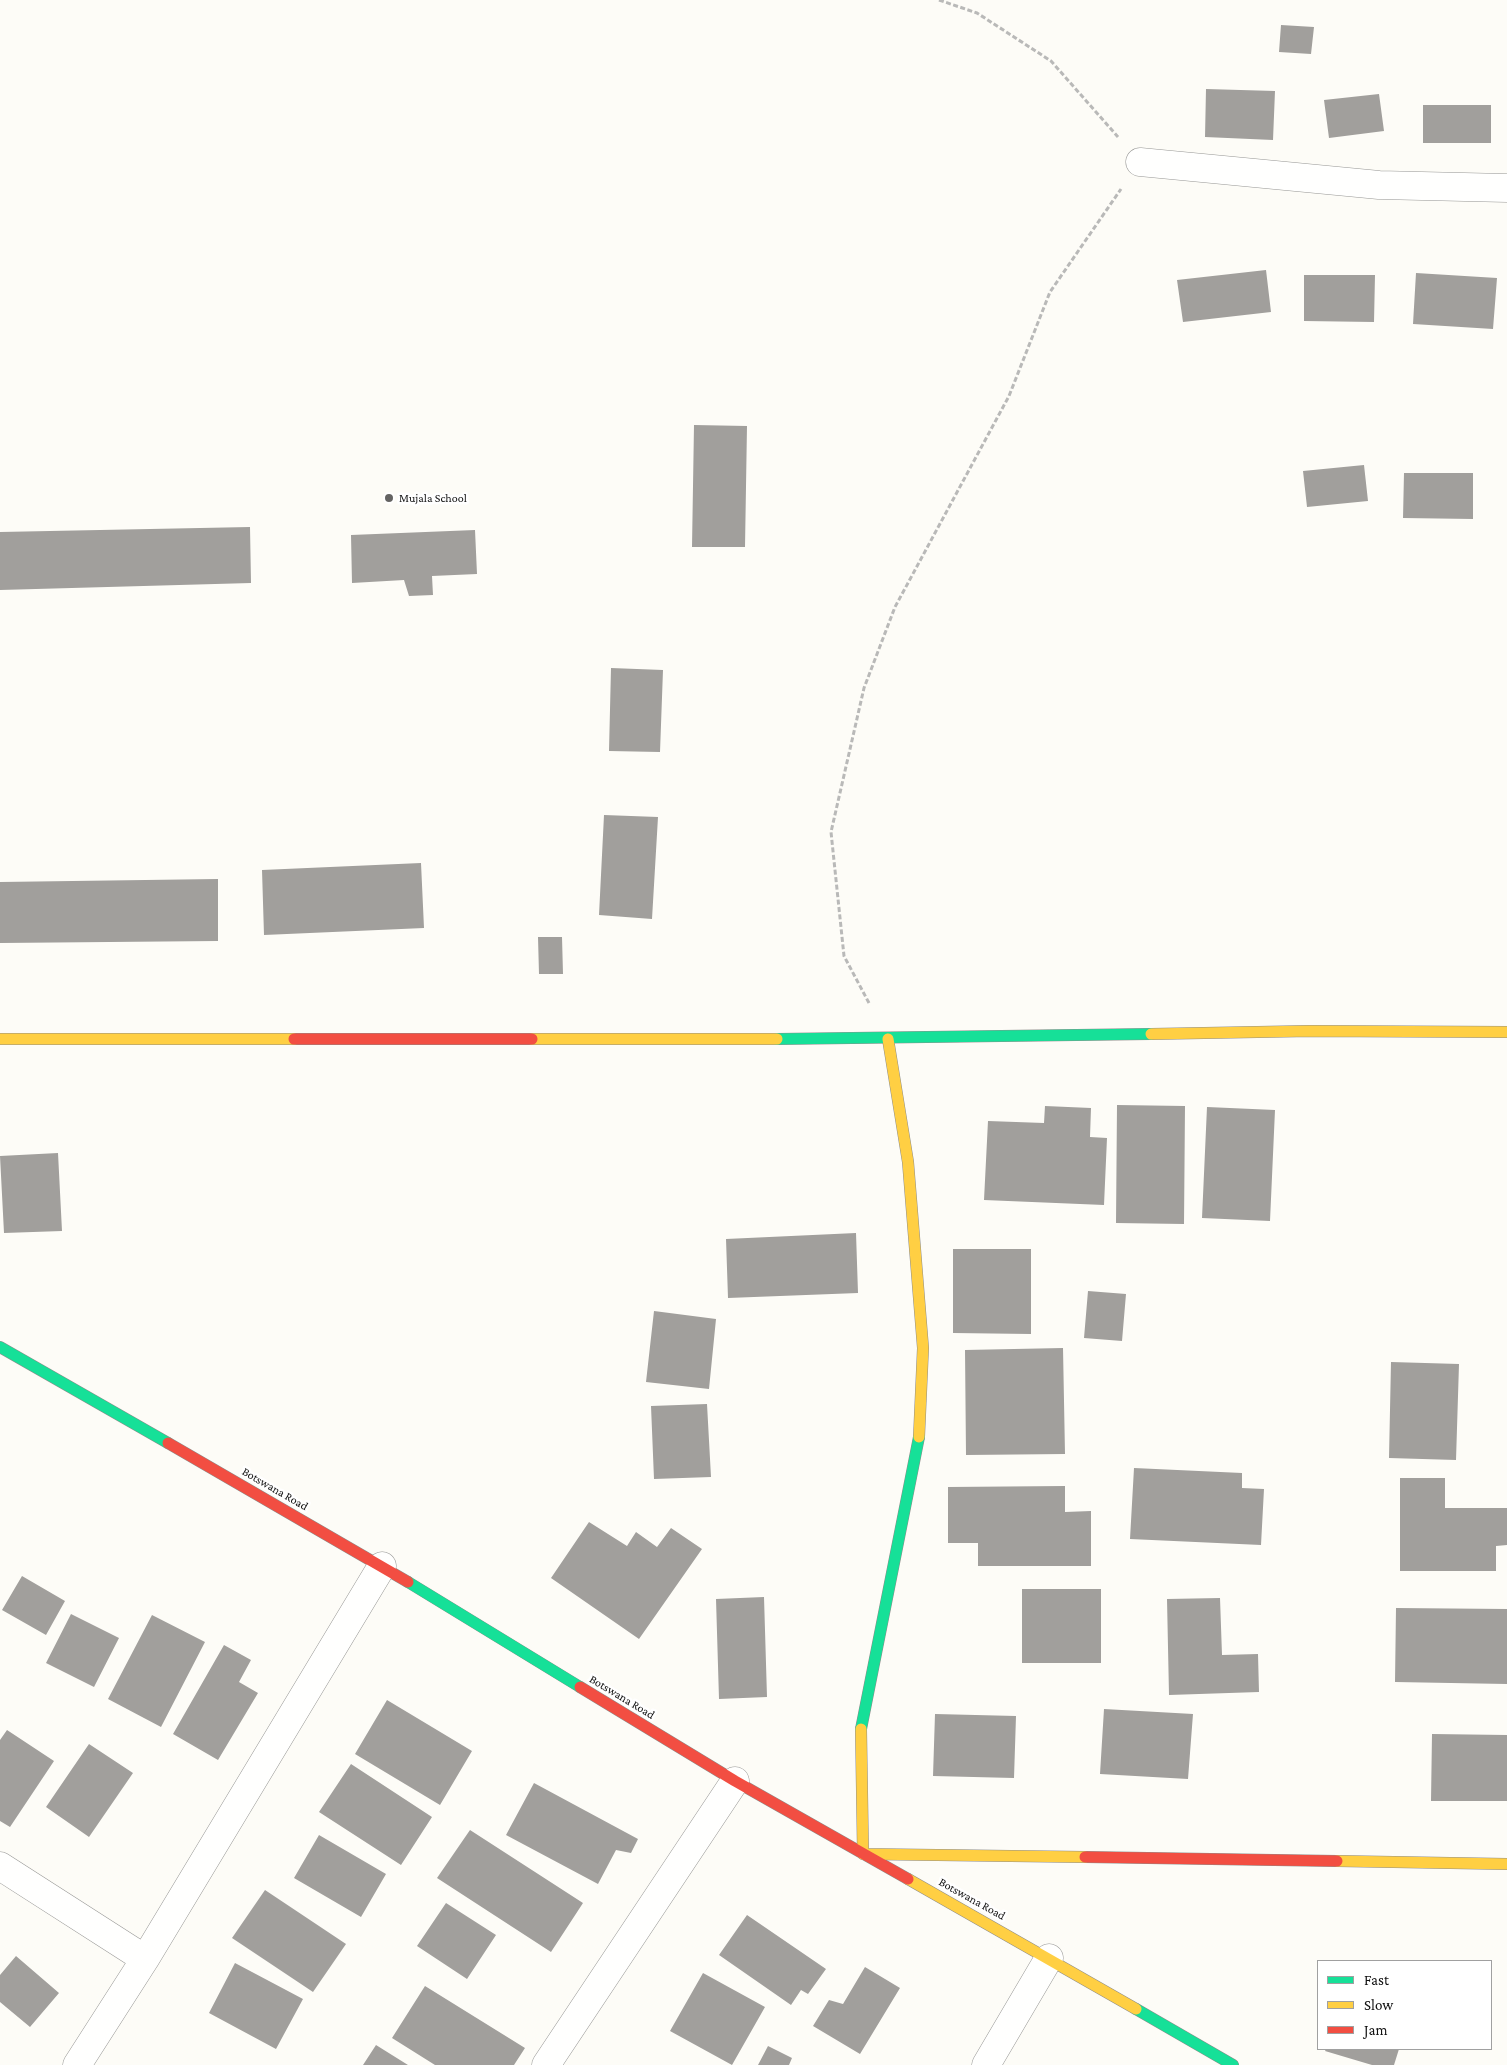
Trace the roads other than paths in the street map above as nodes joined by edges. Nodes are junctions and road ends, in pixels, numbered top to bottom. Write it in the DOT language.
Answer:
graph roads {
  1 [pos="1140,162"];
  2 [pos="1507,188"];
  3 [pos="1507,1032"];
  4 [pos="0,1039"];
  5 [pos="888,1039"];
  6 [pos="0,1347"];
  7 [pos="382,1566"];
  8 [pos="735,1781"];
  9 [pos="862,1854"];
  10 [pos="1507,1864"];
  11 [pos="0,1866"];
  12 [pos="1050,1958"];
  13 [pos="145,1959"];
  14 [pos="77,2065"];
  15 [pos="546,2065"];
  16 [pos="986,2065"];
  17 [pos="1233,2065"];
  1 -- 2 [label="street"];
  3 -- 5 [label="street"];
  4 -- 5 [label="street"];
  5 -- 9 [label="street"];
  6 -- 7 [label="street, Botswana Road"];
  7 -- 8 [label="street, Botswana Road"];
  7 -- 13 [label="street"];
  8 -- 9 [label="street, Botswana Road"];
  8 -- 15 [label="street"];
  9 -- 10 [label="street"];
  9 -- 12 [label="street, Botswana Road"];
  11 -- 13 [label="street"];
  12 -- 16 [label="street"];
  12 -- 17 [label="street, Botswana Road"];
  13 -- 14 [label="street"];
}
